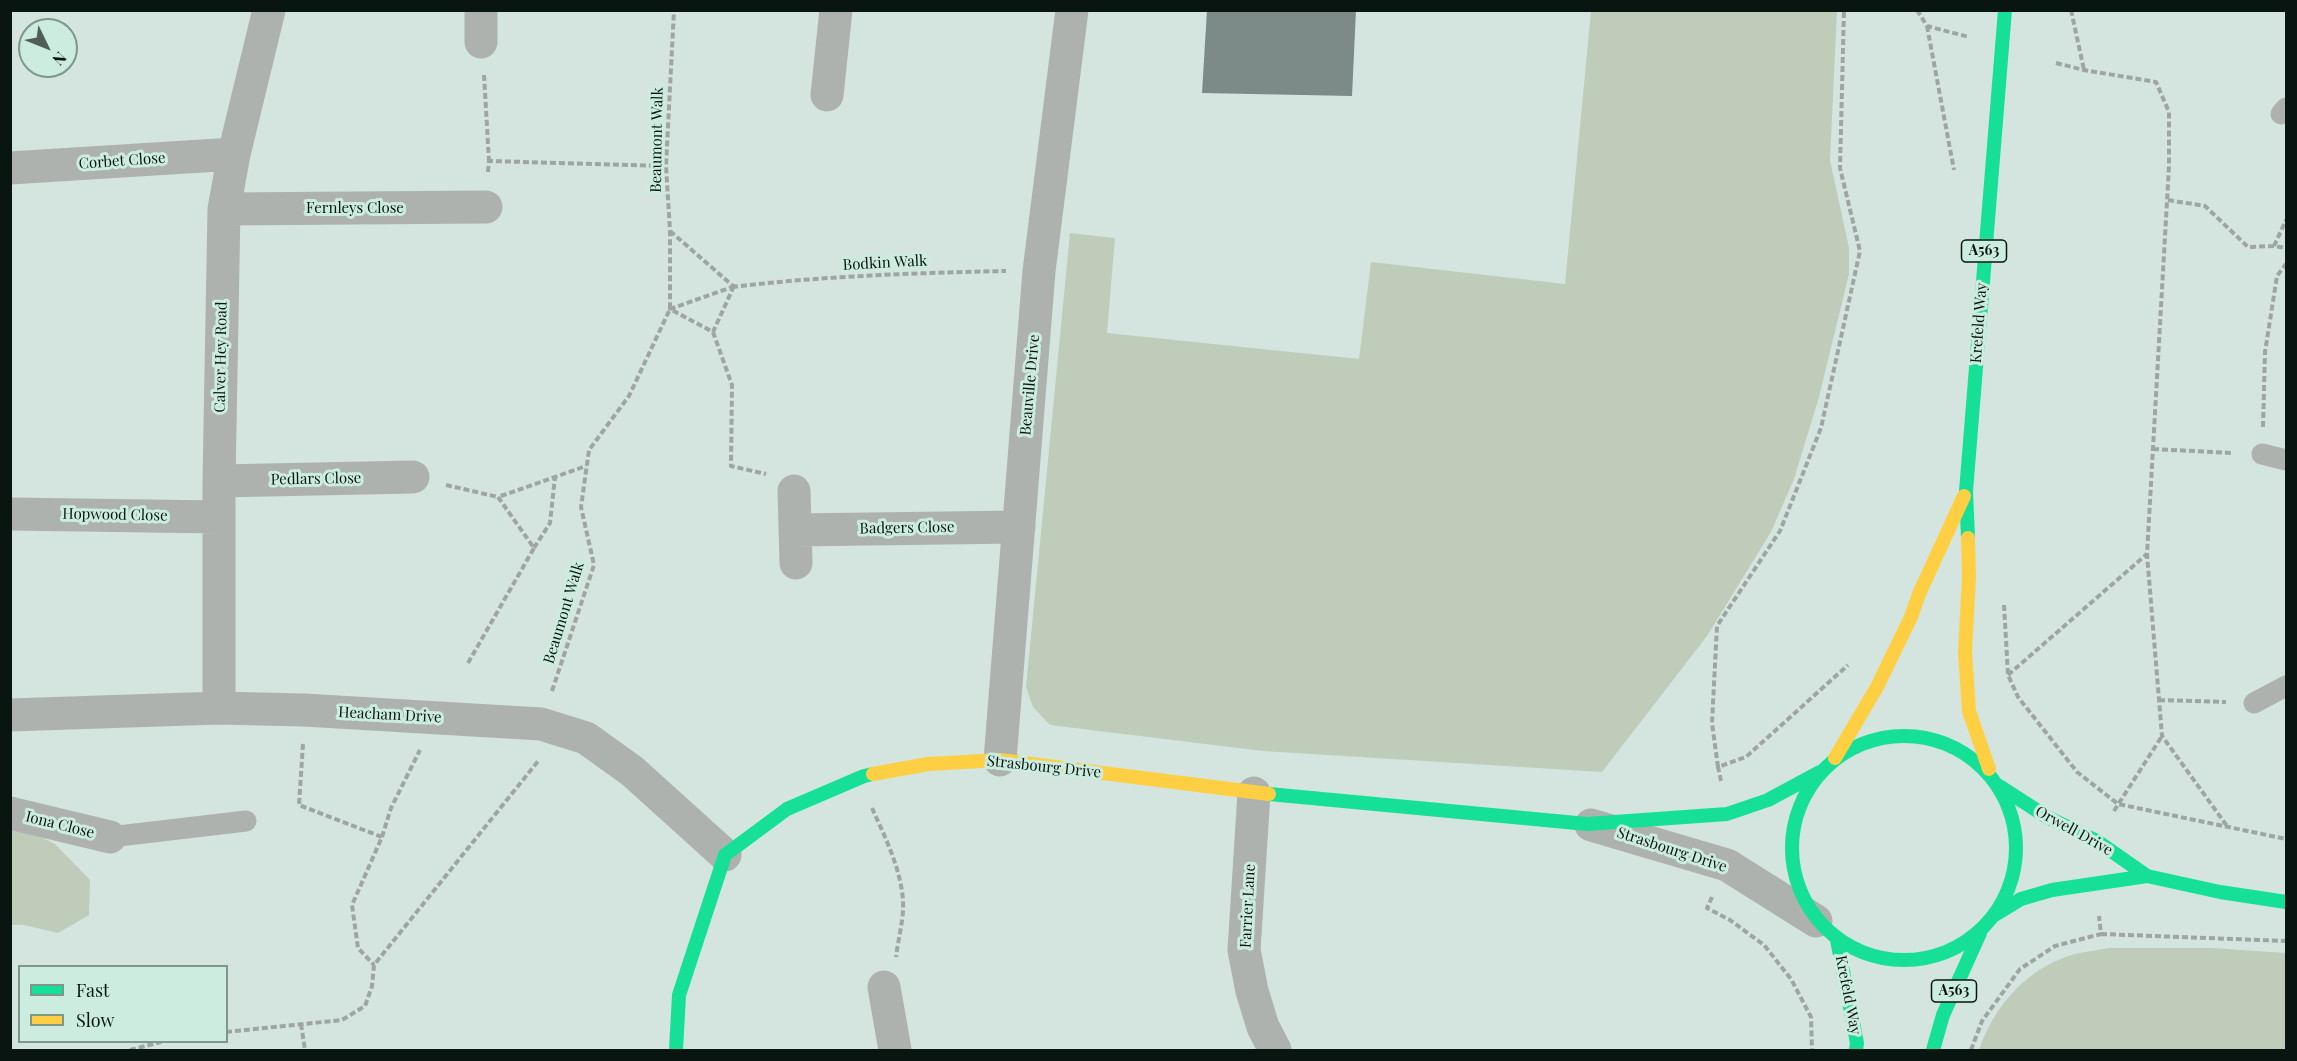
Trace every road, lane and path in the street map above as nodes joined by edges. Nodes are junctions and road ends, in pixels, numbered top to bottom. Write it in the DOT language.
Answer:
graph roads {
  1 [pos="269,10"];
  2 [pos="674,10"];
  3 [pos="836,10"];
  4 [pos="1072,10"];
  5 [pos="1844,10"];
  6 [pos="1917,10"];
  7 [pos="2005,10"];
  8 [pos="2071,10"];
  9 [pos="481,26"];
  10 [pos="1927,26"];
  11 [pos="1976,39"];
  12 [pos="2056,63"];
  13 [pos="2084,70"];
  14 [pos="827,95"];
  15 [pos="234,154"];
  16 [pos="489,161"];
  17 [pos="666,166"];
  18 [pos="10,168"];
  19 [pos="1956,176"];
  20 [pos="2168,200"];
  21 [pos="486,207"];
  22 [pos="224,209"];
  23 [pos="2286,220"];
  24 [pos="2284,226"];
  25 [pos="670,231"];
  26 [pos="2286,231"];
  27 [pos="2274,246"];
  28 [pos="2286,248"];
  29 [pos="2286,264"];
  30 [pos="1039,271"];
  31 [pos="733,286"];
  32 [pos="670,309"];
  33 [pos="713,332"];
  34 [pos="2153,449"];
  35 [pos="2262,454"];
  36 [pos="2286,460"];
  37 [pos="586,466"];
  38 [pos="413,477"];
  39 [pos="555,477"];
  40 [pos="219,481"];
  41 [pos="794,491"];
  42 [pos="1966,491"];
  43 [pos="498,497"];
  44 [pos="10,514"];
  45 [pos="219,517"];
  46 [pos="1019,527"];
  47 [pos="795,530"];
  48 [pos="534,548"];
  49 [pos="2147,554"];
  50 [pos="796,563"];
  51 [pos="2004,603"];
  52 [pos="468,663"];
  53 [pos="2008,675"];
  54 [pos="2286,686"];
  55 [pos="2159,700"];
  56 [pos="2254,703"];
  57 [pos="219,708"];
  58 [pos="304,710"];
  59 [pos="10,715"];
  60 [pos="541,724"];
  61 [pos="2162,736"];
  62 [pos="423,743"];
  63 [pos="1835,758"];
  64 [pos="1000,760"];
  65 [pos="1718,767"];
  66 [pos="1989,769"];
  67 [pos="1820,772"];
  68 [pos="864,776"];
  69 [pos="1999,786"];
  70 [pos="1254,793"];
  71 [pos="2118,804"];
  72 [pos="10,813"];
  73 [pos="246,820"];
  74 [pos="1587,824"];
  75 [pos="2226,826"];
  76 [pos="110,837"];
  77 [pos="382,837"];
  78 [pos="2286,839"];
  79 [pos="2097,841"];
  80 [pos="725,855"];
  81 [pos="2147,876"];
  82 [pos="2095,885"];
  83 [pos="2286,902"];
  84 [pos="1993,916"];
  85 [pos="1827,930"];
  86 [pos="1980,933"];
  87 [pos="2101,934"];
  88 [pos="2286,941"];
  89 [pos="374,964"];
  90 [pos="884,987"];
  91 [pos="301,1024"];
  92 [pos="228,1032"];
  93 [pos="154,1043"];
  94 [pos="130,1050"];
  95 [pos="305,1050"];
  96 [pos="676,1050"];
  97 [pos="895,1050"];
  98 [pos="1275,1050"];
  99 [pos="1856,1050"];
  100 [pos="1933,1050"];
  101 [pos="1971,1050"];
  1 -- 15 [label="street, Calver Hey Road"];
  2 -- 17 [label="path, Beaumont Walk"];
  3 -- 14 [label="street"];
  4 -- 30 [label="street, Beauville Drive"];
  5 -- 65 [label="path"];
  6 -- 10 [label="path"];
  7 -- 42 [label="main road, Krefeld Way / A563"];
  8 -- 13 [label="path"];
  9 -- 16 [label="path"];
  10 -- 11 [label="path"];
  10 -- 19 [label="path"];
  12 -- 13 [label="path"];
  13 -- 20 [label="path"];
  15 -- 18 [label="street, Corbet Close"];
  15 -- 22 [label="street, Calver Hey Road"];
  16 -- 17 [label="path"];
  16 -- 21 [label="path"];
  17 -- 25 [label="path, Beaumont Walk"];
  20 -- 27 [label="path"];
  20 -- 34 [label="path"];
  21 -- 22 [label="street, Fernleys Close"];
  22 -- 40 [label="street, Calver Hey Road"];
  23 -- 24 [label="path"];
  24 -- 26 [label="path"];
  24 -- 27 [label="path"];
  25 -- 31 [label="path"];
  25 -- 32 [label="path, Beaumont Walk"];
  27 -- 28 [label="path"];
  29 -- 35 [label="path"];
  30 -- 31 [label="path, Bodkin Walk"];
  30 -- 46 [label="street, Beauville Drive"];
  31 -- 32 [label="path, Bodkin Walk"];
  31 -- 33 [label="path"];
  32 -- 33 [label="path"];
  32 -- 37 [label="path, Beaumont Walk"];
  33 -- 41 [label="path"];
  34 -- 35 [label="path"];
  34 -- 49 [label="path"];
  35 -- 36 [label="lane"];
  37 -- 39 [label="path"];
  37 -- 60 [label="path, Beaumont Walk"];
  38 -- 40 [label="street, Pedlars Close"];
  38 -- 43 [label="path"];
  39 -- 43 [label="path"];
  39 -- 48 [label="path"];
  40 -- 45 [label="street, Calver Hey Road"];
  41 -- 47 [label="street"];
  42 -- 63 [label="main road, Krefeld Way / A563"];
  42 -- 66 [label="main road, Krefeld Way / A563"];
  43 -- 48 [label="path"];
  44 -- 45 [label="street, Hopwood Close"];
  45 -- 57 [label="street, Calver Hey Road"];
  46 -- 47 [label="street, Badgers Close"];
  46 -- 64 [label="street, Beauville Drive"];
  47 -- 50 [label="street"];
  48 -- 52 [label="path"];
  49 -- 53 [label="path"];
  49 -- 55 [label="path"];
  51 -- 53 [label="path"];
  53 -- 71 [label="path"];
  54 -- 56 [label="lane"];
  55 -- 56 [label="path"];
  55 -- 61 [label="path"];
  57 -- 58 [label="street, Heacham Drive"];
  57 -- 59 [label="street, Heacham Drive"];
  58 -- 60 [label="street, Heacham Drive"];
  58 -- 77 [label="path"];
  60 -- 80 [label="street, Heacham Drive"];
  60 -- 89 [label="path, Beaumont Walk"];
  61 -- 71 [label="path"];
  61 -- 75 [label="path"];
  62 -- 77 [label="path"];
  63 -- 66 [label="main road"];
  63 -- 67 [label="main road"];
  64 -- 68 [label="main road, Strasbourg Drive"];
  64 -- 70 [label="main road, Strasbourg Drive"];
  66 -- 69 [label="main road, Krefeld Way"];
  67 -- 74 [label="main road, Strasbourg Drive"];
  67 -- 85 [label="main road, Krefeld Way"];
  68 -- 80 [label="main road, Strasbourg Drive"];
  68 -- 90 [label="path"];
  69 -- 79 [label="main road, Orwell Drive"];
  69 -- 84 [label="main road, Krefeld Way"];
  70 -- 74 [label="main road, Strasbourg Drive"];
  70 -- 98 [label="street, Farrier Lane"];
  71 -- 75 [label="path"];
  71 -- 79 [label="path"];
  72 -- 76 [label="street, Iona Close"];
  73 -- 76 [label="lane"];
  74 -- 85 [label="street, Strasbourg Drive"];
  75 -- 78 [label="path"];
  77 -- 89 [label="path"];
  79 -- 81 [label="main road, Orwell Drive"];
  80 -- 96 [label="main road"];
  81 -- 82 [label="main road, Orwell Drive"];
  81 -- 83 [label="main road, Orwell Drive"];
  82 -- 84 [label="main road, Orwell Drive"];
  82 -- 87 [label="path"];
  84 -- 86 [label="main road"];
  85 -- 86 [label="main road"];
  85 -- 99 [label="main road, Krefeld Way"];
  86 -- 100 [label="main road, A563"];
  87 -- 88 [label="path"];
  87 -- 101 [label="path"];
  89 -- 91 [label="path"];
  90 -- 97 [label="street"];
  91 -- 92 [label="path"];
  91 -- 95 [label="path"];
  93 -- 94 [label="path"];
}
